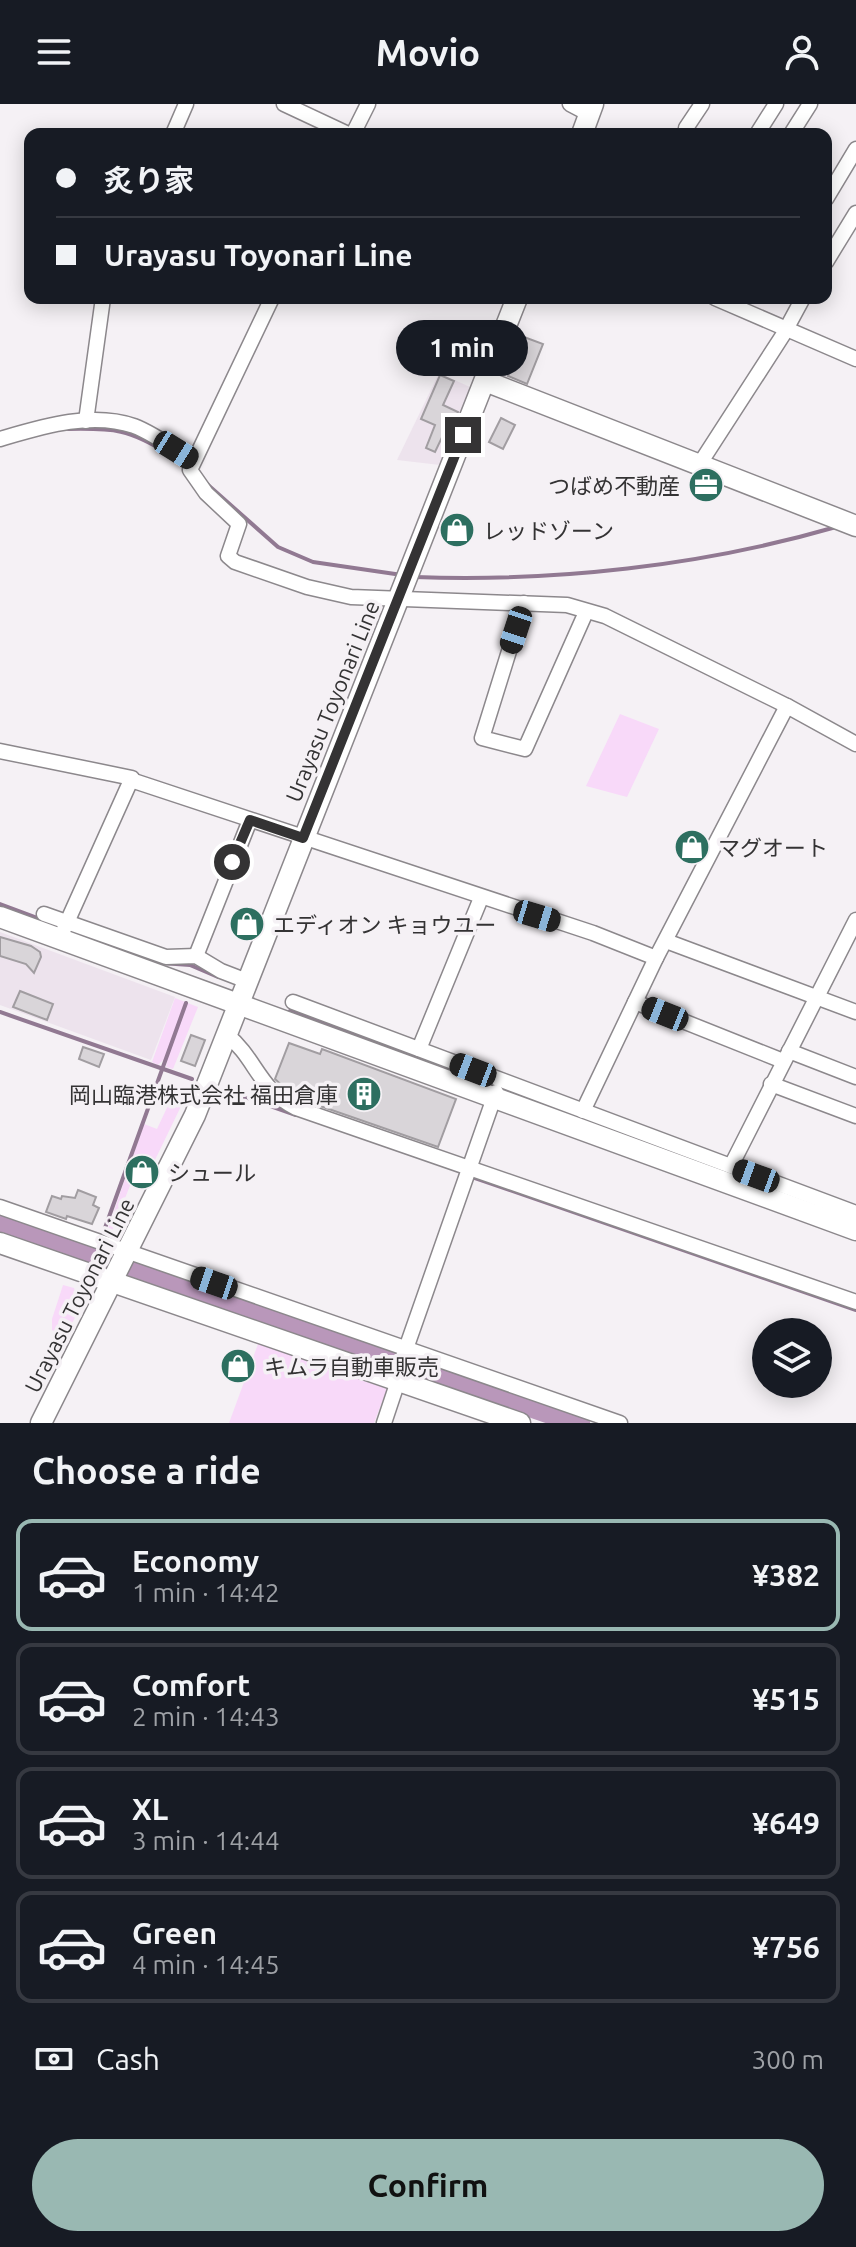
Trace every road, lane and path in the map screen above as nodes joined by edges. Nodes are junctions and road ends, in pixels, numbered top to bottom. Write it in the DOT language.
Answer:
graph roads {
  1 [pos="186,104"];
  2 [pos="368,104"];
  3 [pos="570,104"];
  4 [pos="702,104"];
  5 [pos="776,104"];
  6 [pos="810,104"];
  7 [pos="294,106"];
  8 [pos="591,109"];
  9 [pos="176,128"];
  10 [pos="338,128"];
  11 [pos="354,128"];
  12 [pos="584,128"];
  13 [pos="686,128"];
  14 [pos="761,128"];
  15 [pos="795,128"];
  16 [pos="856,149"];
  17 [pos="832,189"];
  18 [pos="856,213"];
  19 [pos="832,248"];
  20 [pos="102,304"];
  21 [pos="269,304"];
  22 [pos="515,304"];
  23 [pos="728,304"];
  24 [pos="799,304"];
  25 [pos="784,329"];
  26 [pos="856,359"];
  27 [pos="485,381"];
  28 [pos="86,421"];
  29 [pos="0,439"];
  30 [pos="191,465"];
  31 [pos="699,465"];
  32 [pos="856,526"];
  33 [pos="398,600"];
  34 [pos="524,603"];
  35 [pos="586,612"];
  36 [pos="787,706"];
  37 [pos="856,744"];
  38 [pos="0,751"];
  39 [pos="131,780"];
  40 [pos="250,820"];
  41 [pos="303,838"];
  42 [pos="481,898"];
  43 [pos="44,914"];
  44 [pos="0,917"];
  45 [pos="856,920"];
  46 [pos="64,930"];
  47 [pos="666,941"];
  48 [pos="196,956"];
  49 [pos="656,958"];
  50 [pos="247,981"];
  51 [pos="818,997"];
  52 [pos="293,1002"];
  53 [pos="635,1002"];
  54 [pos="238,1005"];
  55 [pos="856,1012"];
  56 [pos="227,1035"];
  57 [pos="419,1049"];
  58 [pos="786,1056"];
  59 [pos="856,1077"];
  60 [pos="771,1084"];
  61 [pos="497,1089"];
  62 [pos="583,1111"];
  63 [pos="856,1116"];
  64 [pos="731,1166"];
  65 [pos="468,1168"];
  66 [pos="0,1207"];
  67 [pos="856,1213"];
  68 [pos="856,1230"];
  69 [pos="0,1243"];
  70 [pos="122,1265"];
  71 [pos="856,1302"];
  72 [pos="400,1367"];
  73 [pos="41,1423"];
  74 [pos="384,1423"];
  75 [pos="520,1423"];
  76 [pos="620,1423"];
  1 -- 9 [label="street"];
  2 -- 11 [label="street"];
  3 -- 8 [label="street"];
  4 -- 13 [label="street"];
  5 -- 14 [label="street"];
  6 -- 15 [label="street"];
  7 -- 10 [label="street"];
  8 -- 12 [label="street"];
  16 -- 17 [label="street"];
  18 -- 19 [label="street"];
  20 -- 28 [label="street"];
  21 -- 30 [label="street"];
  22 -- 27 [label="street, Urayasu Toyonari Line"];
  23 -- 25 [label="street"];
  24 -- 25 [label="street"];
  25 -- 26 [label="street"];
  25 -- 31 [label="street"];
  27 -- 31 [label="street"];
  27 -- 33 [label="street, Urayasu Toyonari Line"];
  28 -- 29 [label="street"];
  28 -- 30 [label="street"];
  30 -- 33 [label="street"];
  31 -- 32 [label="street"];
  33 -- 34 [label="street"];
  33 -- 41 [label="street, Urayasu Toyonari Line"];
  34 -- 35 [label="street"];
  34 -- 35 [label="street"];
  35 -- 36 [label="street"];
  36 -- 37 [label="street"];
  36 -- 47 [label="street"];
  38 -- 39 [label="street"];
  39 -- 40 [label="street"];
  39 -- 46 [label="street"];
  40 -- 41 [label="street"];
  40 -- 48 [label="street"];
  41 -- 42 [label="street"];
  41 -- 50 [label="street, Urayasu Toyonari Line"];
  42 -- 49 [label="street"];
  42 -- 57 [label="street"];
  43 -- 46 [label="street"];
  44 -- 46 [label="street"];
  45 -- 51 [label="street"];
  46 -- 48 [label="street"];
  46 -- 54 [label="street"];
  47 -- 49 [label="street"];
  47 -- 51 [label="street"];
  48 -- 50 [label="street"];
  49 -- 53 [label="street"];
  50 -- 54 [label="street, Urayasu Toyonari Line"];
  51 -- 55 [label="street"];
  51 -- 58 [label="street"];
  52 -- 57 [label="street"];
  53 -- 58 [label="street"];
  53 -- 62 [label="street"];
  54 -- 56 [label="street, Urayasu Toyonari Line"];
  54 -- 61 [label="street"];
  56 -- 65 [label="street"];
  56 -- 70 [label="street, Urayasu Toyonari Line"];
  57 -- 61 [label="street"];
  58 -- 59 [label="street"];
  58 -- 60 [label="street"];
  60 -- 63 [label="street"];
  60 -- 64 [label="street"];
  61 -- 62 [label="street"];
  61 -- 65 [label="street"];
  61 -- 68 [label="street"];
  62 -- 64 [label="street"];
  64 -- 67 [label="street"];
  65 -- 71 [label="street"];
  65 -- 72 [label="street"];
  66 -- 70 [label="street"];
  69 -- 70 [label="street"];
  70 -- 72 [label="street"];
  70 -- 72 [label="street"];
  70 -- 73 [label="street, Urayasu Toyonari Line"];
  72 -- 74 [label="street"];
  72 -- 75 [label="street"];
  72 -- 76 [label="street"];
}
